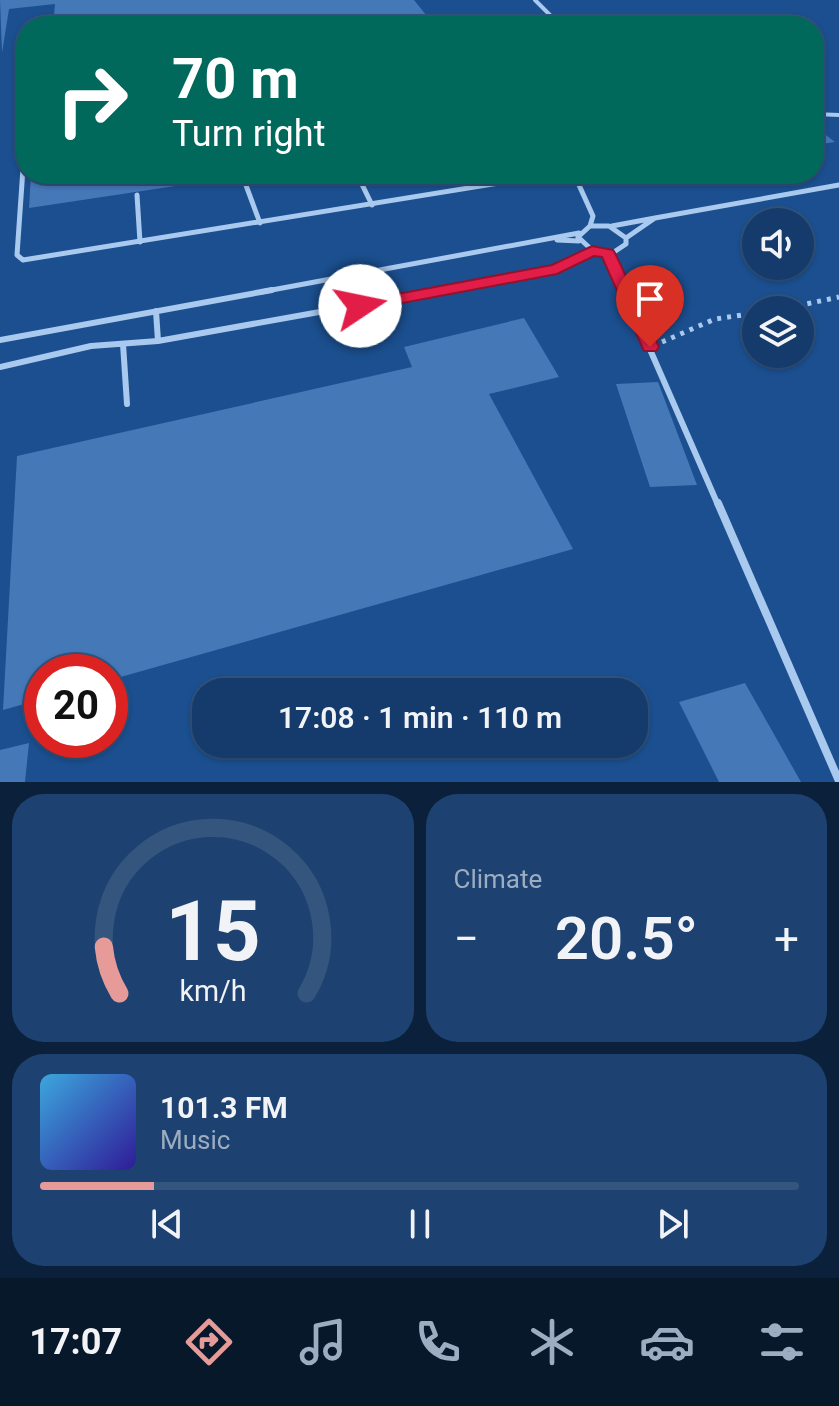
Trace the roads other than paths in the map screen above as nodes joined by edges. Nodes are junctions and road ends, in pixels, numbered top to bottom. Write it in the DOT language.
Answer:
graph roads {
  1 [pos="535,0"];
  2 [pos="551,16"];
  3 [pos="22,184"];
  4 [pos="245,184"];
  5 [pos="362,184"];
  6 [pos="496,184"];
  7 [pos="579,184"];
  8 [pos="839,185"];
  9 [pos="137,195"];
  10 [pos="372,205"];
  11 [pos="655,218"];
  12 [pos="260,223"];
  13 [pos="590,226"];
  14 [pos="609,226"];
  15 [pos="579,233"];
  16 [pos="626,238"];
  17 [pos="545,239"];
  18 [pos="579,241"];
  19 [pos="140,242"];
  20 [pos="592,251"];
  21 [pos="608,253"];
  22 [pos="350,277"];
  23 [pos="360,306"];
  24 [pos="156,311"];
  25 [pos="0,340"];
  26 [pos="158,341"];
  27 [pos="123,344"];
  28 [pos="0,367"];
  29 [pos="127,404"];
  30 [pos="839,781"];
  1 -- 2 [label="lane"];
  3 -- 19 [label="lane"];
  4 -- 12 [label="lane"];
  5 -- 10 [label="lane"];
  6 -- 10 [label="lane"];
  7 -- 13 [label="lane"];
  8 -- 11 [label="lane"];
  9 -- 19 [label="lane"];
  10 -- 12 [label="lane"];
  11 -- 14 [label="lane"];
  11 -- 16 [label="lane"];
  12 -- 19 [label="lane"];
  13 -- 14 [label="lane"];
  13 -- 15 [label="lane"];
  14 -- 16 [label="lane"];
  15 -- 17 [label="lane"];
  15 -- 18 [label="lane"];
  16 -- 21 [label="lane"];
  17 -- 18 [label="lane"];
  17 -- 22 [label="lane"];
  18 -- 20 [label="lane"];
  20 -- 21 [label="lane"];
  20 -- 23 [label="lane"];
  21 -- 30 [label="lane"];
  22 -- 23 [label="lane"];
  22 -- 24 [label="lane"];
  23 -- 26 [label="lane"];
  24 -- 25 [label="lane"];
  24 -- 26 [label="lane"];
  26 -- 27 [label="lane"];
  27 -- 28 [label="lane"];
  27 -- 29 [label="lane"];
}
